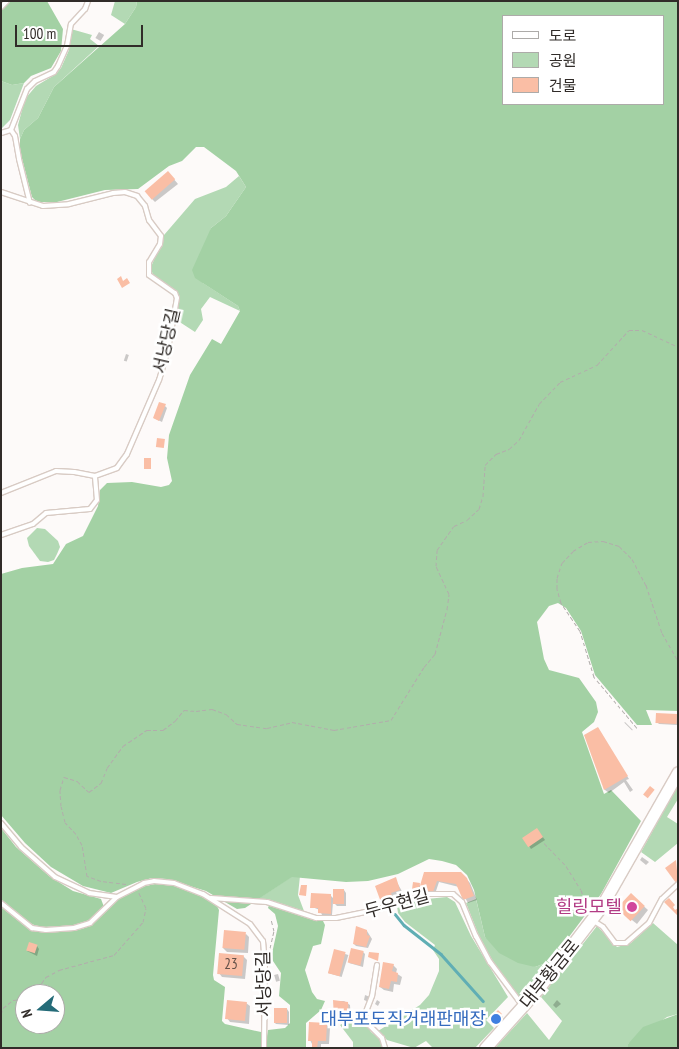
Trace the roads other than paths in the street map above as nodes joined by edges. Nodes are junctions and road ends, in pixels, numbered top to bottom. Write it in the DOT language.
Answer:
graph roads {
  1 [pos="6,1"];
  2 [pos="88,1"];
  3 [pos="1,7"];
  4 [pos="11,130"];
  5 [pos="1,133"];
  6 [pos="1,192"];
  7 [pos="30,203"];
  8 [pos="96,476"];
  9 [pos="1,493"];
  10 [pos="1,535"];
  11 [pos="678,772"];
  12 [pos="1,823"];
  13 [pos="678,884"];
  14 [pos="116,898"];
  15 [pos="210,898"];
  16 [pos="1,903"];
  17 [pos="591,917"];
  18 [pos="377,965"];
  19 [pos="523,1006"];
  20 [pos="264,1048"];
  21 [pos="385,1048"];
  22 [pos="485,1048"];
  1 -- 3 [label="lane"];
  2 -- 4 [label="lane"];
  4 -- 5 [label="lane"];
  4 -- 7 [label="lane"];
  6 -- 7 [label="lane, 서낭당길"];
  7 -- 8 [label="lane, 서낭당길"];
  8 -- 9 [label="lane"];
  8 -- 10 [label="lane"];
  11 -- 17 [label="main road, 대부황금로"];
  12 -- 14 [label="lane"];
  13 -- 17 [label="lane"];
  14 -- 15 [label="lane, 서낭당길"];
  14 -- 16 [label="lane, 서낭당길"];
  15 -- 19 [label="lane, 두우현길"];
  15 -- 20 [label="lane, 서낭당길"];
  17 -- 19 [label="main road, 대부황금로"];
  18 -- 21 [label="lane"];
  19 -- 22 [label="main road, 대부황금로"];
}
